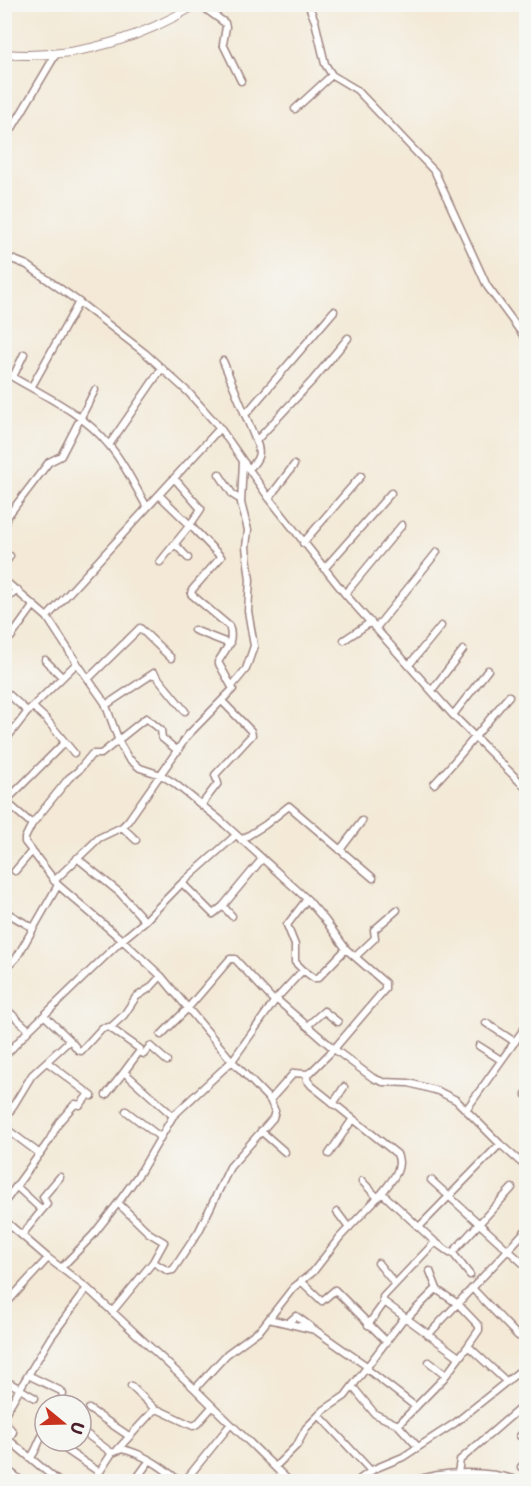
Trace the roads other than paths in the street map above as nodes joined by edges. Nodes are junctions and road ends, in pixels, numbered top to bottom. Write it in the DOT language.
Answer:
graph roads {
  1 [pos="198,4"];
  2 [pos="308,4"];
  3 [pos="4,54"];
  4 [pos="56,54"];
  5 [pos="332,75"];
  6 [pos="241,81"];
  7 [pos="295,109"];
  8 [pos="4,142"];
  9 [pos="4,256"];
  10 [pos="79,302"];
  11 [pos="334,311"];
  12 [pos="348,338"];
  13 [pos="526,339"];
  14 [pos="24,354"];
  15 [pos="223,362"];
  16 [pos="162,368"];
  17 [pos="8,374"];
  18 [pos="4,385"];
  19 [pos="32,386"];
  20 [pos="95,390"];
  21 [pos="245,415"];
  22 [pos="80,418"];
  23 [pos="220,428"];
  24 [pos="256,441"];
  25 [pos="109,445"];
  26 [pos="243,462"];
  27 [pos="294,465"];
  28 [pos="249,469"];
  29 [pos="219,474"];
  30 [pos="362,476"];
  31 [pos="174,478"];
  32 [pos="391,493"];
  33 [pos="159,495"];
  34 [pos="269,498"];
  35 [pos="241,500"];
  36 [pos="147,507"];
  37 [pos="190,525"];
  38 [pos="402,525"];
  39 [pos="4,531"];
  40 [pos="303,543"];
  41 [pos="176,544"];
  42 [pos="437,552"];
  43 [pos="10,556"];
  44 [pos="188,558"];
  45 [pos="160,562"];
  46 [pos="4,565"];
  47 [pos="324,569"];
  48 [pos="4,580"];
  49 [pos="18,590"];
  50 [pos="345,594"];
  51 [pos="4,600"];
  52 [pos="34,605"];
  53 [pos="46,616"];
  54 [pos="371,622"];
  55 [pos="441,626"];
  56 [pos="376,628"];
  57 [pos="195,630"];
  58 [pos="4,635"];
  59 [pos="344,640"];
  60 [pos="230,644"];
  61 [pos="463,650"];
  62 [pos="171,658"];
  63 [pos="45,660"];
  64 [pos="77,663"];
  65 [pos="409,665"];
  66 [pos="488,670"];
  67 [pos="62,678"];
  68 [pos="89,678"];
  69 [pos="232,686"];
  70 [pos="4,690"];
  71 [pos="432,690"];
  72 [pos="509,696"];
  73 [pos="222,701"];
  74 [pos="106,705"];
  75 [pos="30,709"];
  76 [pos="185,711"];
  77 [pos="453,715"];
  78 [pos="474,736"];
  79 [pos="118,738"];
  80 [pos="4,742"];
  81 [pos="64,743"];
  82 [pos="178,751"];
  83 [pos="74,753"];
  84 [pos="161,776"];
  85 [pos="434,784"];
  86 [pos="526,788"];
  87 [pos="5,801"];
  88 [pos="202,804"];
  89 [pos="362,821"];
  90 [pos="32,824"];
  91 [pos="122,826"];
  92 [pos="239,838"];
  93 [pos="136,840"];
  94 [pos="340,850"];
  95 [pos="32,851"];
  96 [pos="77,858"];
  97 [pos="262,859"];
  98 [pos="15,871"];
  99 [pos="373,878"];
  100 [pos="56,883"];
  101 [pos="182,883"];
  102 [pos="307,899"];
  103 [pos="223,906"];
  104 [pos="397,910"];
  105 [pos="4,911"];
  106 [pos="232,916"];
  107 [pos="145,921"];
  108 [pos="33,928"];
  109 [pos="122,940"];
  110 [pos="346,949"];
  111 [pos="355,957"];
  112 [pos="303,970"];
  113 [pos="4,971"];
  114 [pos="160,976"];
  115 [pos="275,1000"];
  116 [pos="4,1007"];
  117 [pos="188,1008"];
  118 [pos="45,1016"];
  119 [pos="338,1022"];
  120 [pos="486,1023"];
  121 [pos="307,1026"];
  122 [pos="526,1026"];
  123 [pos="109,1027"];
  124 [pos="30,1030"];
  125 [pos="161,1035"];
  126 [pos="70,1040"];
  127 [pos="514,1042"];
  128 [pos="479,1046"];
  129 [pos="334,1049"];
  130 [pos="139,1052"];
  131 [pos="4,1057"];
  132 [pos="167,1060"];
  133 [pos="501,1060"];
  134 [pos="232,1061"];
  135 [pos="47,1062"];
  136 [pos="124,1072"];
  137 [pos="307,1074"];
  138 [pos="344,1087"];
  139 [pos="106,1095"];
  140 [pos="270,1100"];
  141 [pos="333,1104"];
  142 [pos="466,1110"];
  143 [pos="126,1111"];
  144 [pos="173,1116"];
  145 [pos="352,1120"];
  146 [pos="4,1122"];
  147 [pos="4,1126"];
  148 [pos="261,1131"];
  149 [pos="160,1137"];
  150 [pos="500,1144"];
  151 [pos="285,1152"];
  152 [pos="40,1154"];
  153 [pos="329,1154"];
  154 [pos="526,1167"];
  155 [pos="60,1177"];
  156 [pos="431,1180"];
  157 [pos="362,1181"];
  158 [pos="16,1186"];
  159 [pos="512,1188"];
  160 [pos="380,1195"];
  161 [pos="449,1197"];
  162 [pos="4,1203"];
  163 [pos="117,1203"];
  164 [pos="42,1210"];
  165 [pos="338,1212"];
  166 [pos="4,1220"];
  167 [pos="478,1224"];
  168 [pos="419,1227"];
  169 [pos="349,1228"];
  170 [pos="526,1230"];
  171 [pos="22,1235"];
  172 [pos="435,1242"];
  173 [pos="508,1250"];
  174 [pos="452,1252"];
  175 [pos="48,1258"];
  176 [pos="153,1262"];
  177 [pos="378,1263"];
  178 [pos="526,1266"];
  179 [pos="61,1268"];
  180 [pos="430,1271"];
  181 [pos="470,1275"];
  182 [pos="301,1281"];
  183 [pos="395,1284"];
  184 [pos="87,1288"];
  185 [pos="472,1288"];
  186 [pos="437,1289"];
  187 [pos="384,1303"];
  188 [pos="458,1304"];
  189 [pos="4,1305"];
  190 [pos="112,1312"];
  191 [pos="405,1318"];
  192 [pos="269,1319"];
  193 [pos="368,1325"];
  194 [pos="428,1335"];
  195 [pos="526,1336"];
  196 [pos="387,1342"];
  197 [pos="468,1346"];
  198 [pos="459,1357"];
  199 [pos="429,1362"];
  200 [pos="526,1366"];
  201 [pos="368,1368"];
  202 [pos="28,1375"];
  203 [pos="446,1375"];
  204 [pos="5,1380"];
  205 [pos="507,1382"];
  206 [pos="131,1386"];
  207 [pos="353,1387"];
  208 [pos="20,1389"];
  209 [pos="195,1389"];
  210 [pos="62,1393"];
  211 [pos="33,1397"];
  212 [pos="526,1403"];
  213 [pos="212,1407"];
  214 [pos="416,1407"];
  215 [pos="156,1410"];
  216 [pos="93,1412"];
  217 [pos="4,1415"];
  218 [pos="319,1415"];
  219 [pos="4,1421"];
  220 [pos="230,1425"];
  221 [pos="398,1425"];
  222 [pos="526,1430"];
  223 [pos="129,1436"];
  224 [pos="520,1436"];
  225 [pos="93,1437"];
  226 [pos="7,1443"];
  227 [pos="418,1447"];
  228 [pos="115,1451"];
  229 [pos="34,1453"];
  230 [pos="71,1453"];
  231 [pos="31,1457"];
  232 [pos="150,1460"];
  233 [pos="526,1462"];
  234 [pos="4,1467"];
  235 [pos="275,1467"];
  236 [pos="520,1467"];
  237 [pos="371,1471"];
  238 [pos="99,1472"];
  239 [pos="458,1473"];
  240 [pos="517,1481"];
  241 [pos="23,1482"];
  242 [pos="59,1482"];
  243 [pos="93,1482"];
  244 [pos="134,1482"];
  245 [pos="182,1482"];
  246 [pos="290,1482"];
  247 [pos="356,1482"];
  248 [pos="412,1482"];
  1 -- 4 [label="main road"];
  1 -- 6 [label="street"];
  2 -- 5 [label="street"];
  3 -- 4 [label="main road"];
  4 -- 8 [label="street"];
  5 -- 7 [label="street"];
  5 -- 13 [label="street"];
  9 -- 10 [label="street"];
  10 -- 16 [label="street"];
  10 -- 19 [label="street"];
  11 -- 21 [label="street"];
  12 -- 24 [label="street"];
  14 -- 17 [label="street"];
  15 -- 21 [label="street"];
  16 -- 23 [label="street"];
  16 -- 25 [label="street"];
  17 -- 18 [label="street"];
  17 -- 19 [label="street"];
  19 -- 22 [label="street"];
  20 -- 22 [label="street"];
  21 -- 24 [label="street"];
  22 -- 25 [label="street"];
  22 -- 39 [label="street"];
  23 -- 26 [label="street"];
  23 -- 31 [label="street"];
  24 -- 28 [label="street"];
  25 -- 36 [label="street"];
  26 -- 28 [label="street"];
  26 -- 35 [label="street"];
  27 -- 34 [label="street"];
  28 -- 34 [label="street"];
  29 -- 35 [label="street"];
  30 -- 40 [label="street"];
  31 -- 33 [label="street"];
  31 -- 37 [label="street"];
  32 -- 47 [label="street"];
  33 -- 36 [label="street"];
  33 -- 37 [label="street"];
  34 -- 40 [label="street"];
  35 -- 69 [label="street"];
  36 -- 53 [label="street"];
  37 -- 41 [label="street"];
  37 -- 60 [label="street"];
  38 -- 50 [label="street"];
  40 -- 47 [label="street"];
  41 -- 44 [label="street"];
  41 -- 45 [label="street"];
  42 -- 56 [label="street"];
  43 -- 46 [label="street"];
  47 -- 50 [label="street"];
  48 -- 49 [label="street"];
  49 -- 51 [label="street"];
  49 -- 52 [label="street"];
  50 -- 54 [label="street"];
  52 -- 53 [label="street"];
  52 -- 58 [label="street"];
  53 -- 64 [label="street"];
  54 -- 56 [label="street"];
  54 -- 59 [label="street"];
  55 -- 65 [label="street"];
  56 -- 65 [label="street"];
  57 -- 60 [label="street"];
  60 -- 69 [label="street"];
  61 -- 71 [label="street"];
  62 -- 68 [label="street"];
  63 -- 67 [label="street"];
  64 -- 67 [label="street"];
  64 -- 68 [label="street"];
  65 -- 71 [label="street"];
  66 -- 77 [label="street"];
  67 -- 75 [label="street"];
  68 -- 74 [label="street"];
  69 -- 73 [label="street"];
  70 -- 75 [label="street"];
  71 -- 77 [label="street"];
  72 -- 78 [label="street"];
  73 -- 82 [label="street"];
  73 -- 88 [label="street"];
  74 -- 76 [label="street"];
  74 -- 79 [label="street"];
  75 -- 80 [label="street"];
  75 -- 81 [label="street"];
  77 -- 78 [label="street"];
  78 -- 85 [label="street"];
  78 -- 86 [label="street"];
  79 -- 82 [label="street"];
  79 -- 84 [label="street"];
  79 -- 90 [label="street"];
  81 -- 83 [label="street"];
  81 -- 87 [label="street"];
  82 -- 84 [label="street"];
  84 -- 88 [label="street"];
  84 -- 91 [label="street"];
  87 -- 90 [label="street"];
  88 -- 92 [label="street"];
  89 -- 94 [label="street"];
  90 -- 95 [label="street"];
  91 -- 93 [label="street"];
  91 -- 96 [label="street"];
  92 -- 94 [label="street"];
  92 -- 97 [label="street"];
  92 -- 101 [label="street"];
  94 -- 99 [label="street"];
  95 -- 98 [label="street"];
  95 -- 100 [label="street"];
  96 -- 100 [label="street"];
  96 -- 107 [label="street"];
  97 -- 102 [label="street"];
  97 -- 103 [label="street"];
  100 -- 108 [label="street"];
  100 -- 109 [label="street"];
  101 -- 103 [label="street"];
  101 -- 107 [label="street"];
  102 -- 110 [label="street"];
  102 -- 112 [label="street"];
  103 -- 106 [label="street"];
  104 -- 111 [label="street"];
  105 -- 108 [label="street"];
  107 -- 109 [label="street"];
  108 -- 113 [label="street"];
  109 -- 114 [label="street"];
  109 -- 118 [label="street"];
  110 -- 111 [label="street"];
  110 -- 112 [label="street"];
  111 -- 129 [label="street"];
  112 -- 115 [label="street"];
  114 -- 117 [label="street"];
  114 -- 123 [label="street"];
  115 -- 117 [label="street"];
  115 -- 121 [label="street"];
  115 -- 134 [label="street"];
  116 -- 124 [label="street"];
  117 -- 125 [label="street"];
  117 -- 134 [label="street"];
  118 -- 124 [label="street"];
  118 -- 126 [label="street"];
  119 -- 121 [label="street"];
  120 -- 127 [label="street"];
  121 -- 129 [label="street"];
  122 -- 127 [label="street"];
  123 -- 126 [label="street"];
  123 -- 130 [label="street"];
  124 -- 131 [label="street"];
  126 -- 135 [label="street"];
  127 -- 133 [label="street"];
  128 -- 133 [label="street"];
  129 -- 137 [label="street"];
  129 -- 142 [label="street"];
  130 -- 132 [label="street"];
  130 -- 136 [label="street"];
  133 -- 142 [label="street"];
  134 -- 140 [label="street"];
  134 -- 144 [label="street"];
  135 -- 146 [label="street"];
  135 -- 152 [label="street"];
  136 -- 139 [label="street"];
  136 -- 144 [label="street"];
  137 -- 140 [label="street"];
  137 -- 141 [label="street"];
  138 -- 141 [label="street"];
  140 -- 148 [label="street"];
  141 -- 145 [label="street"];
  142 -- 150 [label="street"];
  143 -- 149 [label="street"];
  144 -- 149 [label="street"];
  145 -- 153 [label="street"];
  145 -- 160 [label="street"];
  147 -- 152 [label="street"];
  148 -- 151 [label="street"];
  148 -- 176 [label="street"];
  149 -- 163 [label="street"];
  150 -- 154 [label="street"];
  150 -- 161 [label="street"];
  152 -- 158 [label="street"];
  155 -- 164 [label="street"];
  156 -- 161 [label="street"];
  157 -- 160 [label="street"];
  158 -- 162 [label="street"];
  158 -- 164 [label="street"];
  159 -- 167 [label="street"];
  160 -- 168 [label="street"];
  160 -- 169 [label="street"];
  161 -- 167 [label="street"];
  161 -- 168 [label="street"];
  163 -- 176 [label="street"];
  163 -- 179 [label="street"];
  164 -- 171 [label="street"];
  165 -- 169 [label="street"];
  166 -- 171 [label="street"];
  167 -- 173 [label="street"];
  167 -- 174 [label="street"];
  168 -- 172 [label="street"];
  169 -- 182 [label="street"];
  170 -- 173 [label="street"];
  171 -- 175 [label="street"];
  172 -- 174 [label="street"];
  172 -- 183 [label="street"];
  173 -- 178 [label="street"];
  173 -- 185 [label="street"];
  174 -- 181 [label="street"];
  175 -- 179 [label="street"];
  175 -- 189 [label="street"];
  176 -- 190 [label="street"];
  177 -- 183 [label="street"];
  179 -- 184 [label="street"];
  180 -- 186 [label="street"];
  182 -- 192 [label="street"];
  182 -- 193 [label="street"];
  183 -- 187 [label="street"];
  184 -- 190 [label="street"];
  184 -- 202 [label="street"];
  185 -- 188 [label="street"];
  185 -- 195 [label="street"];
  186 -- 188 [label="street"];
  186 -- 191 [label="street"];
  187 -- 191 [label="street"];
  187 -- 193 [label="street"];
  188 -- 194 [label="street"];
  188 -- 197 [label="street"];
  190 -- 209 [label="street"];
  191 -- 194 [label="street"];
  191 -- 196 [label="street"];
  192 -- 201 [label="street"];
  192 -- 209 [label="street"];
  193 -- 196 [label="street"];
  194 -- 198 [label="street"];
  196 -- 201 [label="street"];
  197 -- 198 [label="street"];
  197 -- 205 [label="street"];
  198 -- 203 [label="street"];
  199 -- 203 [label="street"];
  200 -- 205 [label="street"];
  201 -- 207 [label="street"];
  201 -- 214 [label="street"];
  202 -- 208 [label="street"];
  202 -- 210 [label="street"];
  203 -- 214 [label="street"];
  204 -- 208 [label="street"];
  205 -- 227 [label="street"];
  206 -- 215 [label="street"];
  207 -- 218 [label="street"];
  207 -- 221 [label="street"];
  208 -- 211 [label="street"];
  208 -- 217 [label="street"];
  209 -- 213 [label="street"];
  212 -- 239 [label="street"];
  213 -- 215 [label="street"];
  213 -- 220 [label="street"];
  214 -- 221 [label="street"];
  215 -- 223 [label="street"];
  216 -- 223 [label="street"];
  218 -- 235 [label="street"];
  218 -- 237 [label="street"];
  219 -- 226 [label="street"];
  220 -- 235 [label="street"];
  220 -- 245 [label="street"];
  221 -- 227 [label="street"];
  222 -- 224 [label="street"];
  223 -- 228 [label="street"];
  225 -- 228 [label="street"];
  226 -- 231 [label="street"];
  227 -- 237 [label="street"];
  228 -- 232 [label="street"];
  228 -- 238 [label="street"];
  229 -- 231 [label="street"];
  230 -- 238 [label="street"];
  231 -- 242 [label="street"];
  232 -- 244 [label="street"];
  232 -- 245 [label="street"];
  233 -- 236 [label="street"];
  234 -- 241 [label="street"];
  235 -- 246 [label="street"];
  237 -- 247 [label="street"];
  238 -- 243 [label="street"];
  239 -- 240 [label="street"];
  239 -- 248 [label="street"];
}
